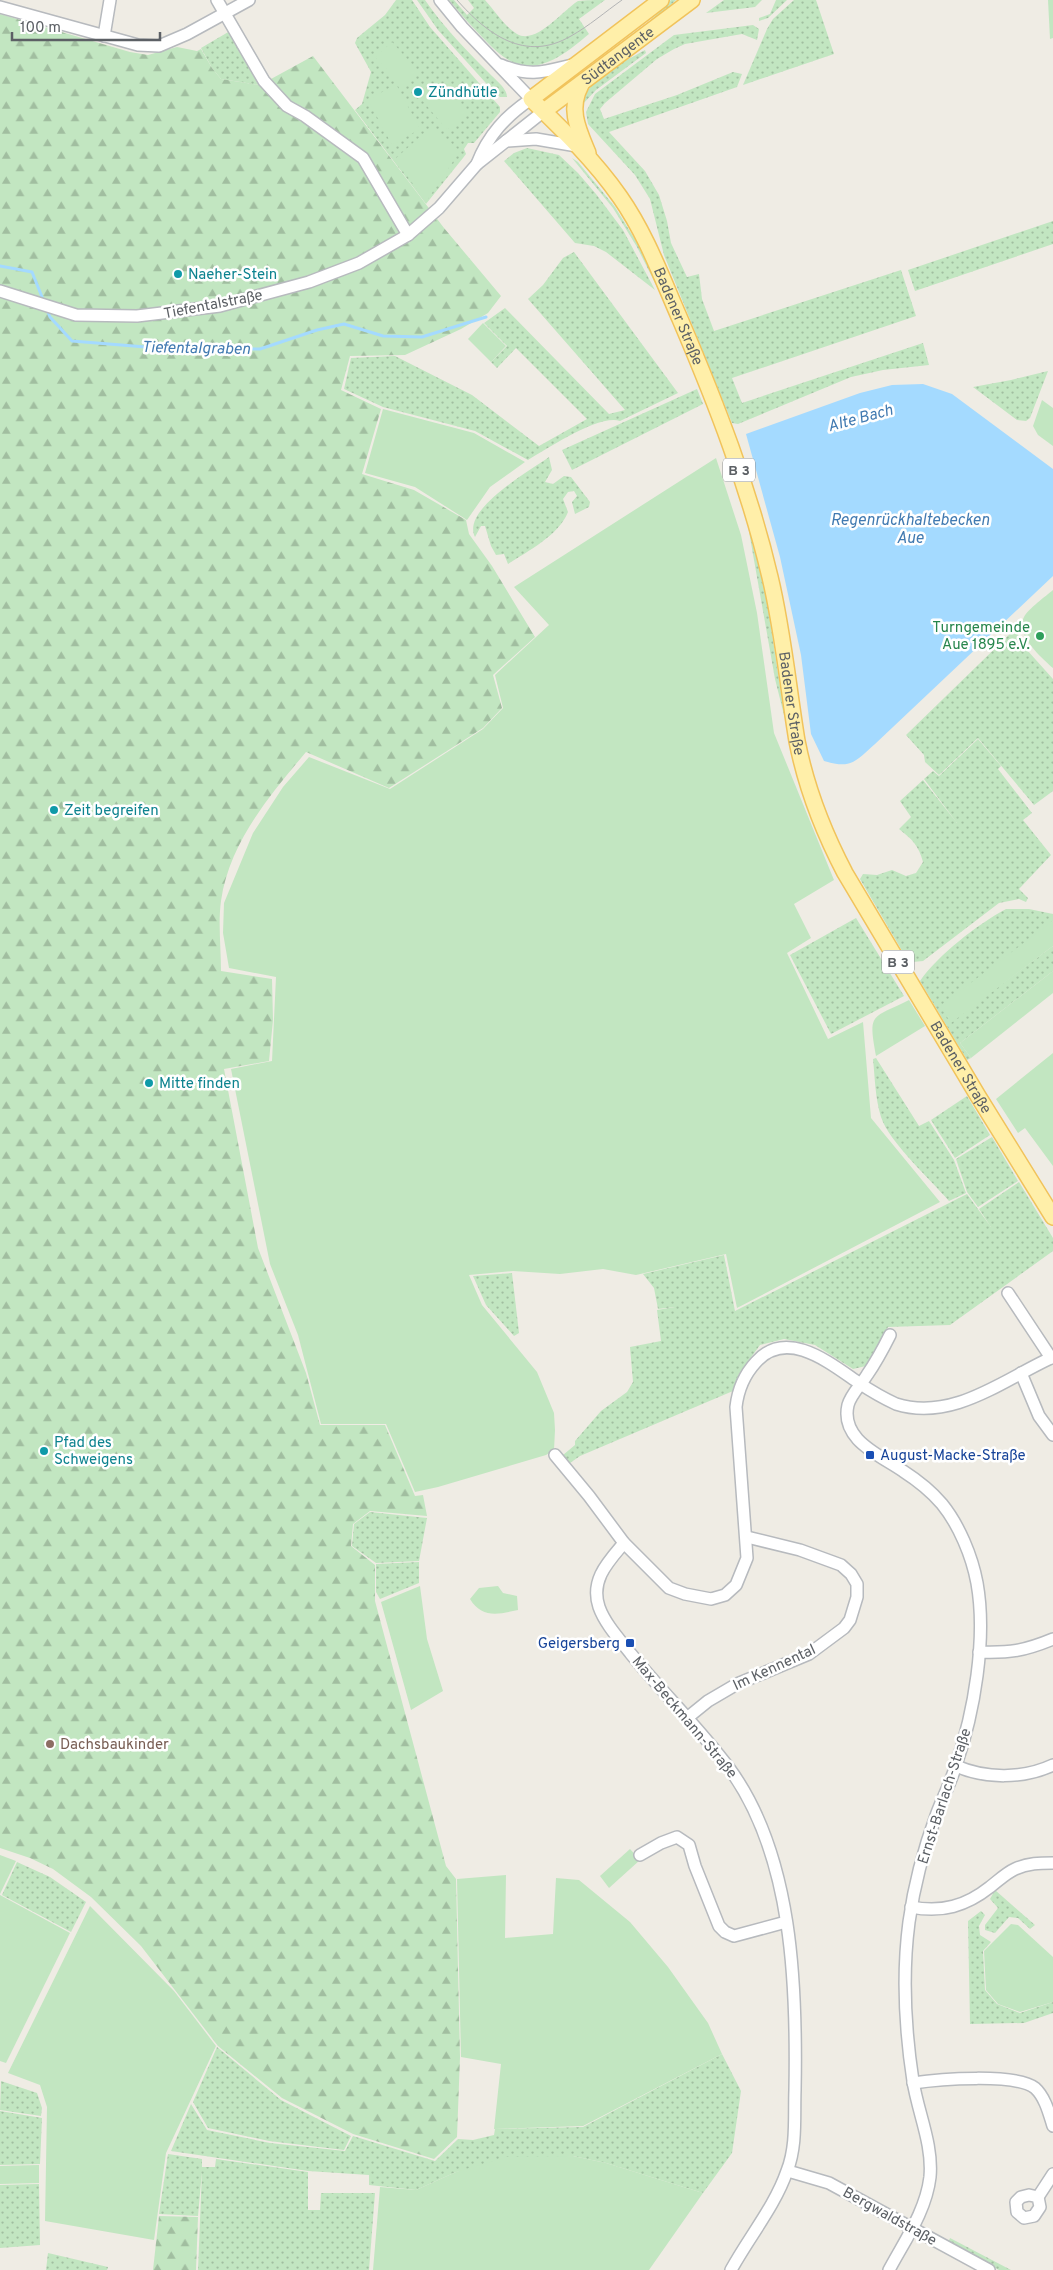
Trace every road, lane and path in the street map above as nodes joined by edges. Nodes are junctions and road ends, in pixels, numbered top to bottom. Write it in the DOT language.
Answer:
graph roads {
  1 [pos="110,0"];
  2 [pos="218,0"];
  3 [pos="249,0"];
  4 [pos="440,0"];
  5 [pos="662,0"];
  6 [pos="692,0"];
  7 [pos="0,7"];
  8 [pos="225,14"];
  9 [pos="104,36"];
  10 [pos="497,63"];
  11 [pos="579,63"];
  12 [pos="582,84"];
  13 [pos="531,99"];
  14 [pos="544,111"];
  15 [pos="506,141"];
  16 [pos="577,146"];
  17 [pos="593,163"];
  18 [pos="477,164"];
  19 [pos="408,235"];
  20 [pos="0,291"];
  21 [pos="1053,1217"];
  22 [pos="1008,1293"];
  23 [pos="890,1335"];
  24 [pos="1052,1358"];
  25 [pos="1021,1373"];
  26 [pos="861,1384"];
  27 [pos="1053,1435"];
  28 [pos="555,1455"];
  29 [pos="747,1537"];
  30 [pos="624,1543"];
  31 [pos="1053,1639"];
  32 [pos="979,1652"];
  33 [pos="687,1718"];
  34 [pos="1053,1765"];
  35 [pos="956,1766"];
  36 [pos="640,1855"];
  37 [pos="1053,1863"];
  38 [pos="911,1907"];
  39 [pos="786,1922"];
  40 [pos="914,2083"];
  41 [pos="1053,2126"];
  42 [pos="788,2171"];
  43 [pos="1053,2174"];
  44 [pos="1038,2197"];
  45 [pos="911,2229"];
  46 [pos="731,2270"];
  47 [pos="889,2270"];
  48 [pos="989,2270"];
  1 -- 9 [label="street"];
  2 -- 8 [label="street"];
  3 -- 8 [label="street"];
  4 -- 10 [label="street"];
  5 -- 11 [label="main road, Südtangente"];
  6 -- 12 [label="main road, Südtangente"];
  7 -- 9 [label="street"];
  8 -- 9 [label="street"];
  8 -- 19 [label="street"];
  10 -- 11 [label="street"];
  10 -- 13 [label="street"];
  11 -- 13 [label="main road, Südtangente"];
  12 -- 14 [label="main road, Südtangente"];
  12 -- 17 [label="main road, Badener Straße"];
  13 -- 14 [label="main road, Badener Straße / B 3"];
  13 -- 18 [label="street, Tiefentalstraße"];
  14 -- 15 [label="street, Tiefentalstraße"];
  14 -- 16 [label="main road, Badener Straße / B 3"];
  15 -- 16 [label="street"];
  15 -- 18 [label="street, Tiefentalstraße"];
  16 -- 17 [label="main road, Badener Straße / B 3"];
  17 -- 21 [label="main road, Badener Straße / B 3"];
  18 -- 19 [label="street, Tiefentalstraße"];
  19 -- 20 [label="street, Tiefentalstraße"];
  22 -- 24 [label="street"];
  23 -- 26 [label="street"];
  24 -- 25 [label="street"];
  25 -- 26 [label="street"];
  25 -- 27 [label="street"];
  26 -- 29 [label="street"];
  26 -- 32 [label="street, Ernst-Barlach-Straße"];
  28 -- 30 [label="street"];
  29 -- 30 [label="street"];
  29 -- 33 [label="street, Im Kennental"];
  30 -- 33 [label="street, Max-Beckmann-Straße"];
  31 -- 32 [label="street"];
  32 -- 35 [label="street, Ernst-Barlach-Straße"];
  33 -- 39 [label="street, Max-Beckmann-Straße"];
  34 -- 35 [label="street"];
  35 -- 38 [label="street, Ernst-Barlach-Straße"];
  36 -- 39 [label="street"];
  37 -- 38 [label="street"];
  38 -- 40 [label="street, Ernst-Barlach-Straße"];
  39 -- 42 [label="street, Max-Beckmann-Straße"];
  40 -- 41 [label="street"];
  40 -- 45 [label="street, Ernst-Barlach-Straße"];
  42 -- 45 [label="street, Bergwaldstraße"];
  42 -- 46 [label="street, Max-Beckmann-Straße"];
  43 -- 44 [label="street"];
  45 -- 47 [label="street, Ernst-Barlach-Straße"];
  45 -- 48 [label="street, Bergwaldstraße"];
}
